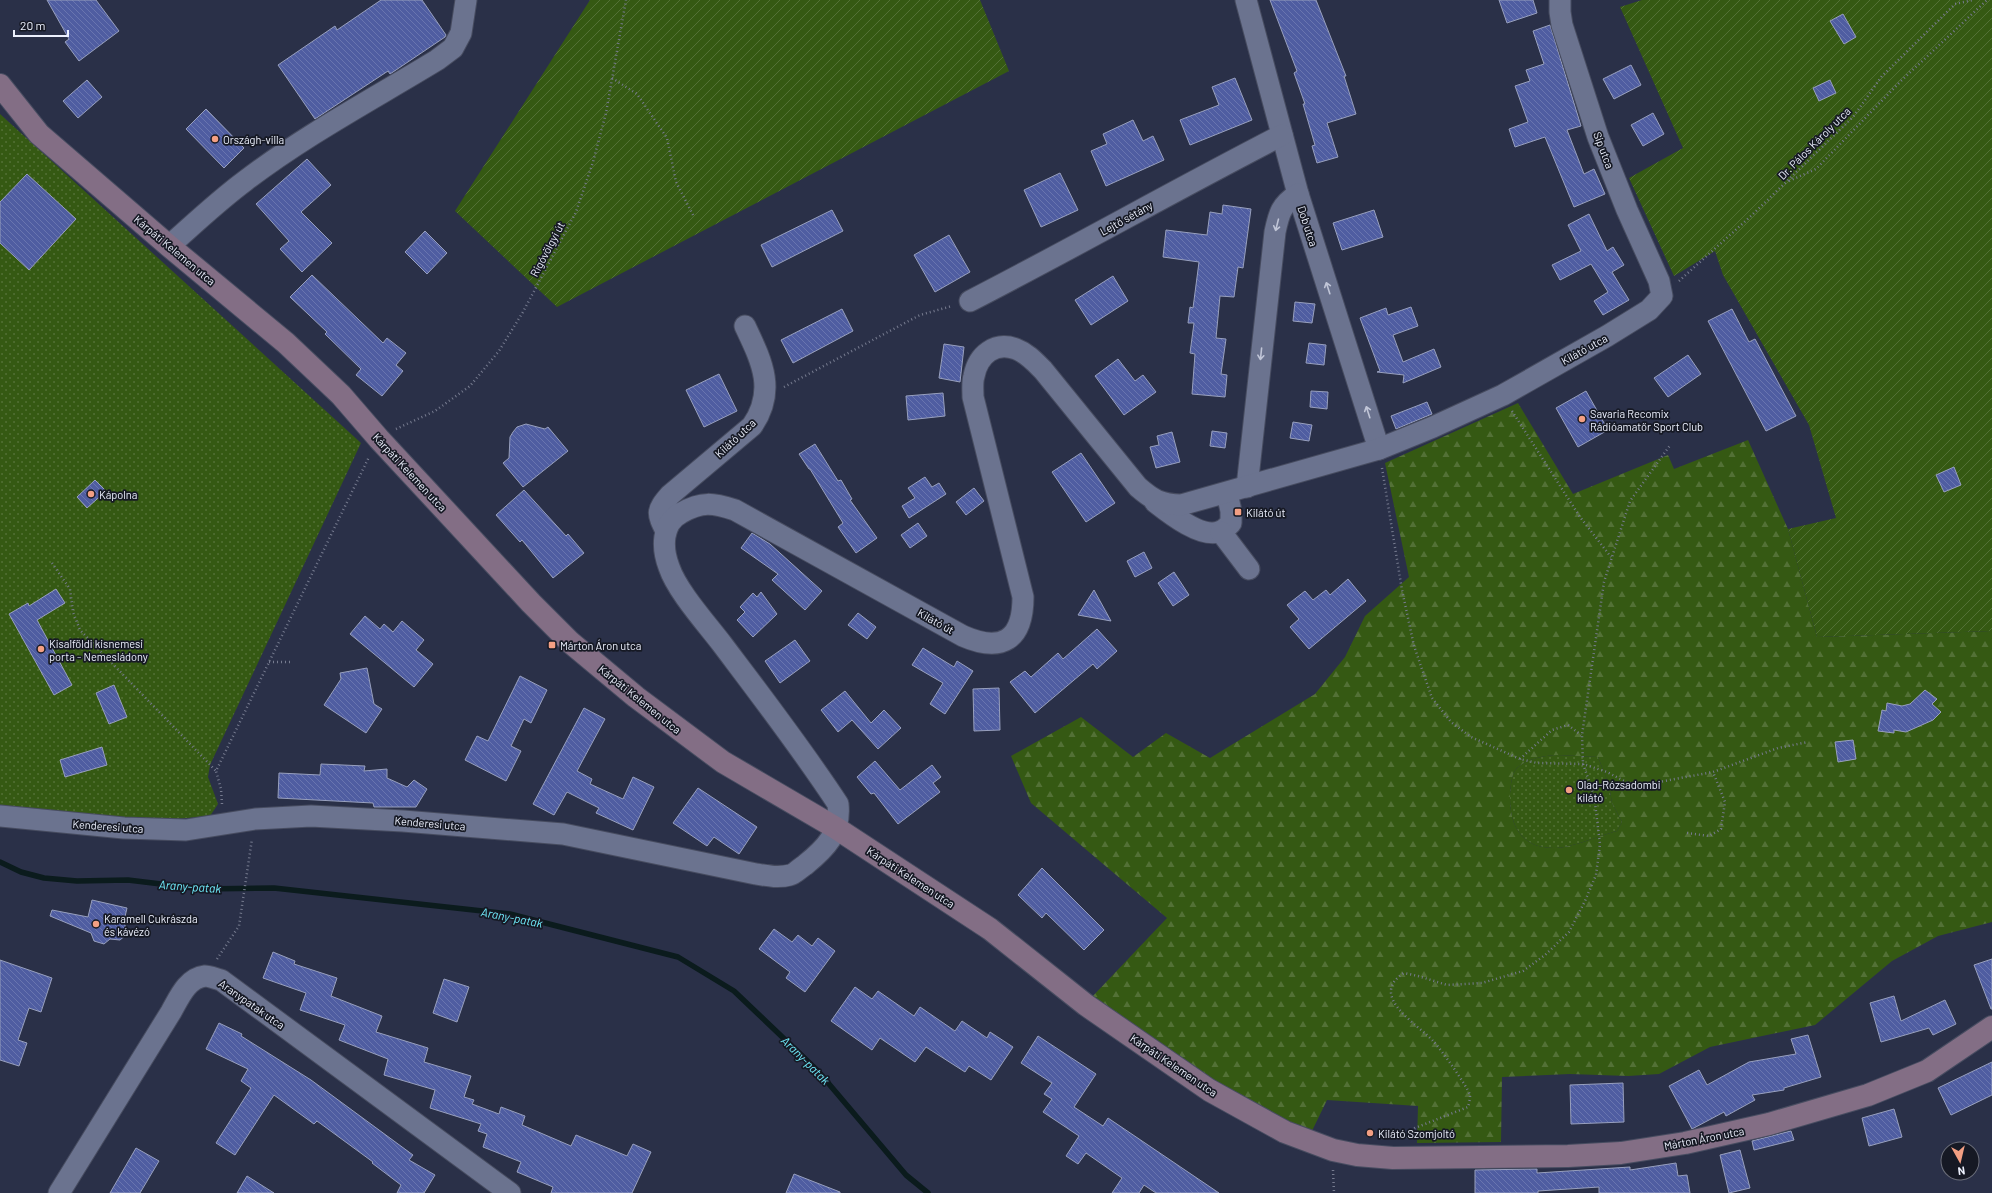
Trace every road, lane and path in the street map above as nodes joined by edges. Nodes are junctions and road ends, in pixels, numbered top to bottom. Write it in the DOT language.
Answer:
graph roads {
  1 [pos="466,0"];
  2 [pos="626,0"];
  3 [pos="1246,0"];
  4 [pos="1560,0"];
  5 [pos="1960,0"];
  6 [pos="1973,0"];
  7 [pos="1987,0"];
  8 [pos="1955,4"];
  9 [pos="612,78"];
  10 [pos="0,85"];
  11 [pos="1282,135"];
  12 [pos="1786,182"];
  13 [pos="1298,194"];
  14 [pos="693,215"];
  15 [pos="169,246"];
  16 [pos="1662,296"];
  17 [pos="970,301"];
  18 [pos="745,326"];
  19 [pos="1503,395"];
  20 [pos="764,398"];
  21 [pos="378,439"];
  22 [pos="1671,444"];
  23 [pos="1379,449"];
  24 [pos="1247,487"];
  25 [pos="1227,492"];
  26 [pos="1152,499"];
  27 [pos="666,531"];
  28 [pos="1221,532"];
  29 [pos="1611,557"];
  30 [pos="52,563"];
  31 [pos="1249,569"];
  32 [pos="269,662"];
  33 [pos="290,662"];
  34 [pos="1582,735"];
  35 [pos="1808,742"];
  36 [pos="1520,760"];
  37 [pos="1583,764"];
  38 [pos="216,771"];
  39 [pos="1713,772"];
  40 [pos="0,816"];
  41 [pos="255,819"];
  42 [pos="224,825"];
  43 [pos="836,828"];
  44 [pos="1688,833"];
  45 [pos="206,976"];
  46 [pos="1992,1027"];
  47 [pos="1393,1158"];
  48 [pos="59,1193"];
  49 [pos="510,1193"];
  1 -- 15 [label="street"];
  2 -- 9 [label="path, Rigóvölgyi út"];
  3 -- 11 [label="street, Dob utca"];
  4 -- 16 [label="street, Síp utca"];
  5 -- 8 [label="path, Dr. Pálos Károly utca"];
  6 -- 8 [label="path"];
  7 -- 12 [label="path"];
  8 -- 12 [label="path, Dr. Pálos Károly utca"];
  9 -- 14 [label="path"];
  9 -- 21 [label="path, Rigóvölgyi út"];
  10 -- 15 [label="street, Kárpáti Kelemen utca"];
  11 -- 13 [label="street, Dob utca"];
  11 -- 17 [label="street, Lejtő sétány"];
  12 -- 16 [label="path, Dr. Pálos Károly utca"];
  23 -- 13 [label="street, Dob utca, one-way"];
  13 -- 24 [label="street, one-way"];
  15 -- 21 [label="street, Kárpáti Kelemen utca"];
  16 -- 19 [label="street, Kilátó utca"];
  17 -- 20 [label="path"];
  18 -- 20 [label="street, Kilátó utca"];
  19 -- 23 [label="street, Kilátó út"];
  19 -- 29 [label="path"];
  20 -- 27 [label="street, Kilátó utca"];
  21 -- 32 [label="path"];
  21 -- 43 [label="street, Kárpáti Kelemen utca"];
  22 -- 29 [label="path"];
  23 -- 24 [label="street, Kilátó út"];
  23 -- 36 [label="path"];
  24 -- 25 [label="street, Kilátó út"];
  25 -- 26 [label="street, Kilátó út"];
  25 -- 28 [label="street"];
  26 -- 27 [label="street, Kilátó út"];
  26 -- 28 [label="street"];
  27 -- 43 [label="street"];
  28 -- 31 [label="street"];
  29 -- 34 [label="path"];
  30 -- 38 [label="path"];
  32 -- 33 [label="path"];
  32 -- 38 [label="path"];
  34 -- 36 [label="path"];
  34 -- 37 [label="path"];
  35 -- 39 [label="path"];
  36 -- 37 [label="path"];
  37 -- 39 [label="path"];
  37 -- 47 [label="path"];
  38 -- 42 [label="path"];
  39 -- 44 [label="path"];
  40 -- 42 [label="street, Kenderesi utca"];
  41 -- 42 [label="street, Kenderesi utca"];
  41 -- 43 [label="street, Kenderesi utca"];
  41 -- 45 [label="path"];
  43 -- 47 [label="street, Kárpáti Kelemen utca"];
  45 -- 48 [label="street, Aranypatak utca"];
  45 -- 49 [label="street, Aranypatak utca"];
  46 -- 47 [label="street, Márton Áron utca"];
}
